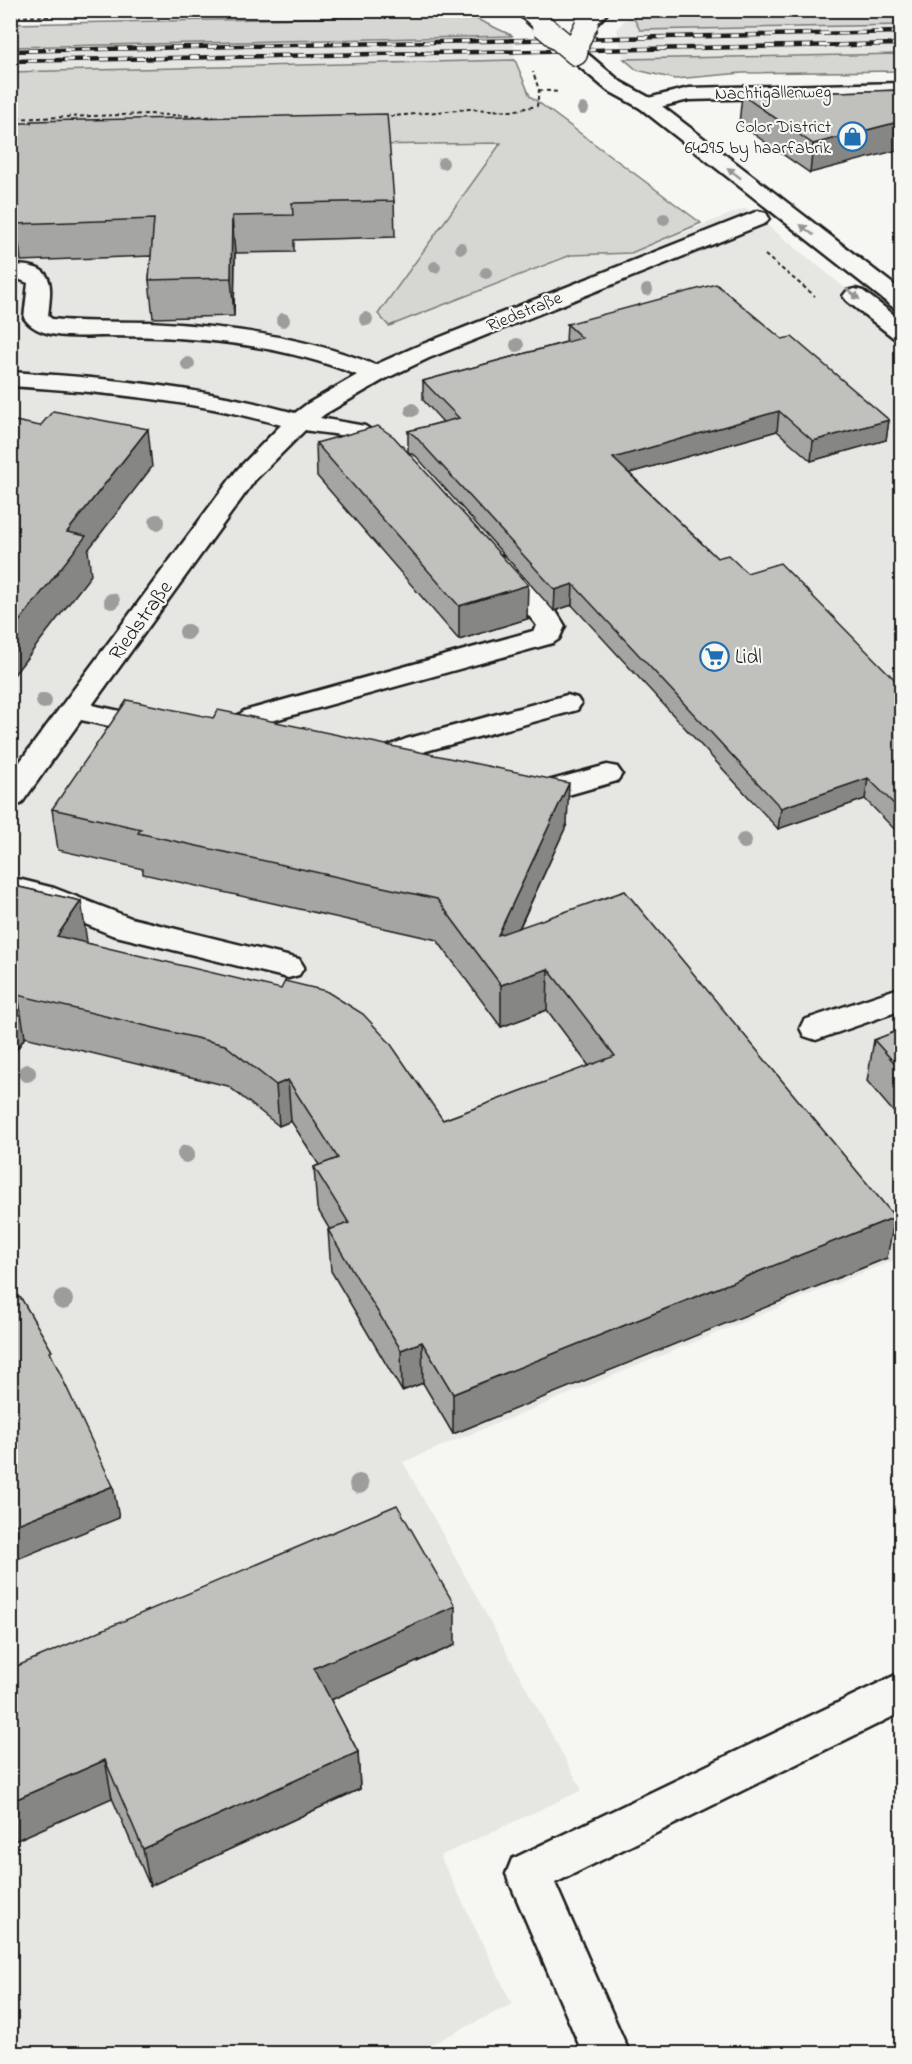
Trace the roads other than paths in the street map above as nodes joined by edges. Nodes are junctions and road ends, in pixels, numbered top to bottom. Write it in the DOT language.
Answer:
graph roads {
  1 [pos="594,16"];
  2 [pos="533,19"];
  3 [pos="580,57"];
  4 [pos="614,86"];
  5 [pos="902,89"];
  6 [pos="647,104"];
  7 [pos="649,131"];
  8 [pos="736,201"];
  9 [pos="771,220"];
  10 [pos="10,272"];
  11 [pos="839,283"];
  12 [pos="902,303"];
  13 [pos="902,333"];
  14 [pos="376,374"];
  15 [pos="10,379"];
  16 [pos="299,423"];
  17 [pos="413,471"];
  18 [pos="482,547"];
  19 [pos="567,704"];
  20 [pos="74,710"];
  21 [pos="204,736"];
  22 [pos="254,746"];
  23 [pos="607,774"];
  24 [pos="413,778"];
  25 [pos="494,794"];
  26 [pos="10,798"];
  27 [pos="10,887"];
  28 [pos="288,967"];
  29 [pos="902,998"];
  30 [pos="816,1028"];
  31 [pos="902,1691"];
  32 [pos="607,2054"];
  1 -- 3 [label="street, bridge"];
  2 -- 3 [label="street, bridge"];
  3 -- 4 [label="street"];
  4 -- 6 [label="street"];
  4 -- 7 [label="street"];
  5 -- 6 [label="street, Nachtigallenweg"];
  9 -- 6 [label="street, one-way"];
  8 -- 9 [label="street"];
  12 -- 9 [label="street, one-way"];
  9 -- 14 [label="street, Riedstraße"];
  10 -- 14 [label="street"];
  11 -- 13 [label="street, one-way"];
  14 -- 16 [label="street, Riedstraße"];
  15 -- 16 [label="street"];
  16 -- 17 [label="street"];
  16 -- 20 [label="street, Riedstraße"];
  18 -- 21 [label="street"];
  19 -- 24 [label="street"];
  20 -- 21 [label="street"];
  20 -- 26 [label="street, Riedstraße"];
  21 -- 22 [label="street"];
  23 -- 25 [label="street"];
  27 -- 28 [label="street"];
  29 -- 30 [label="street"];
  31 -- 32 [label="street"];
}
